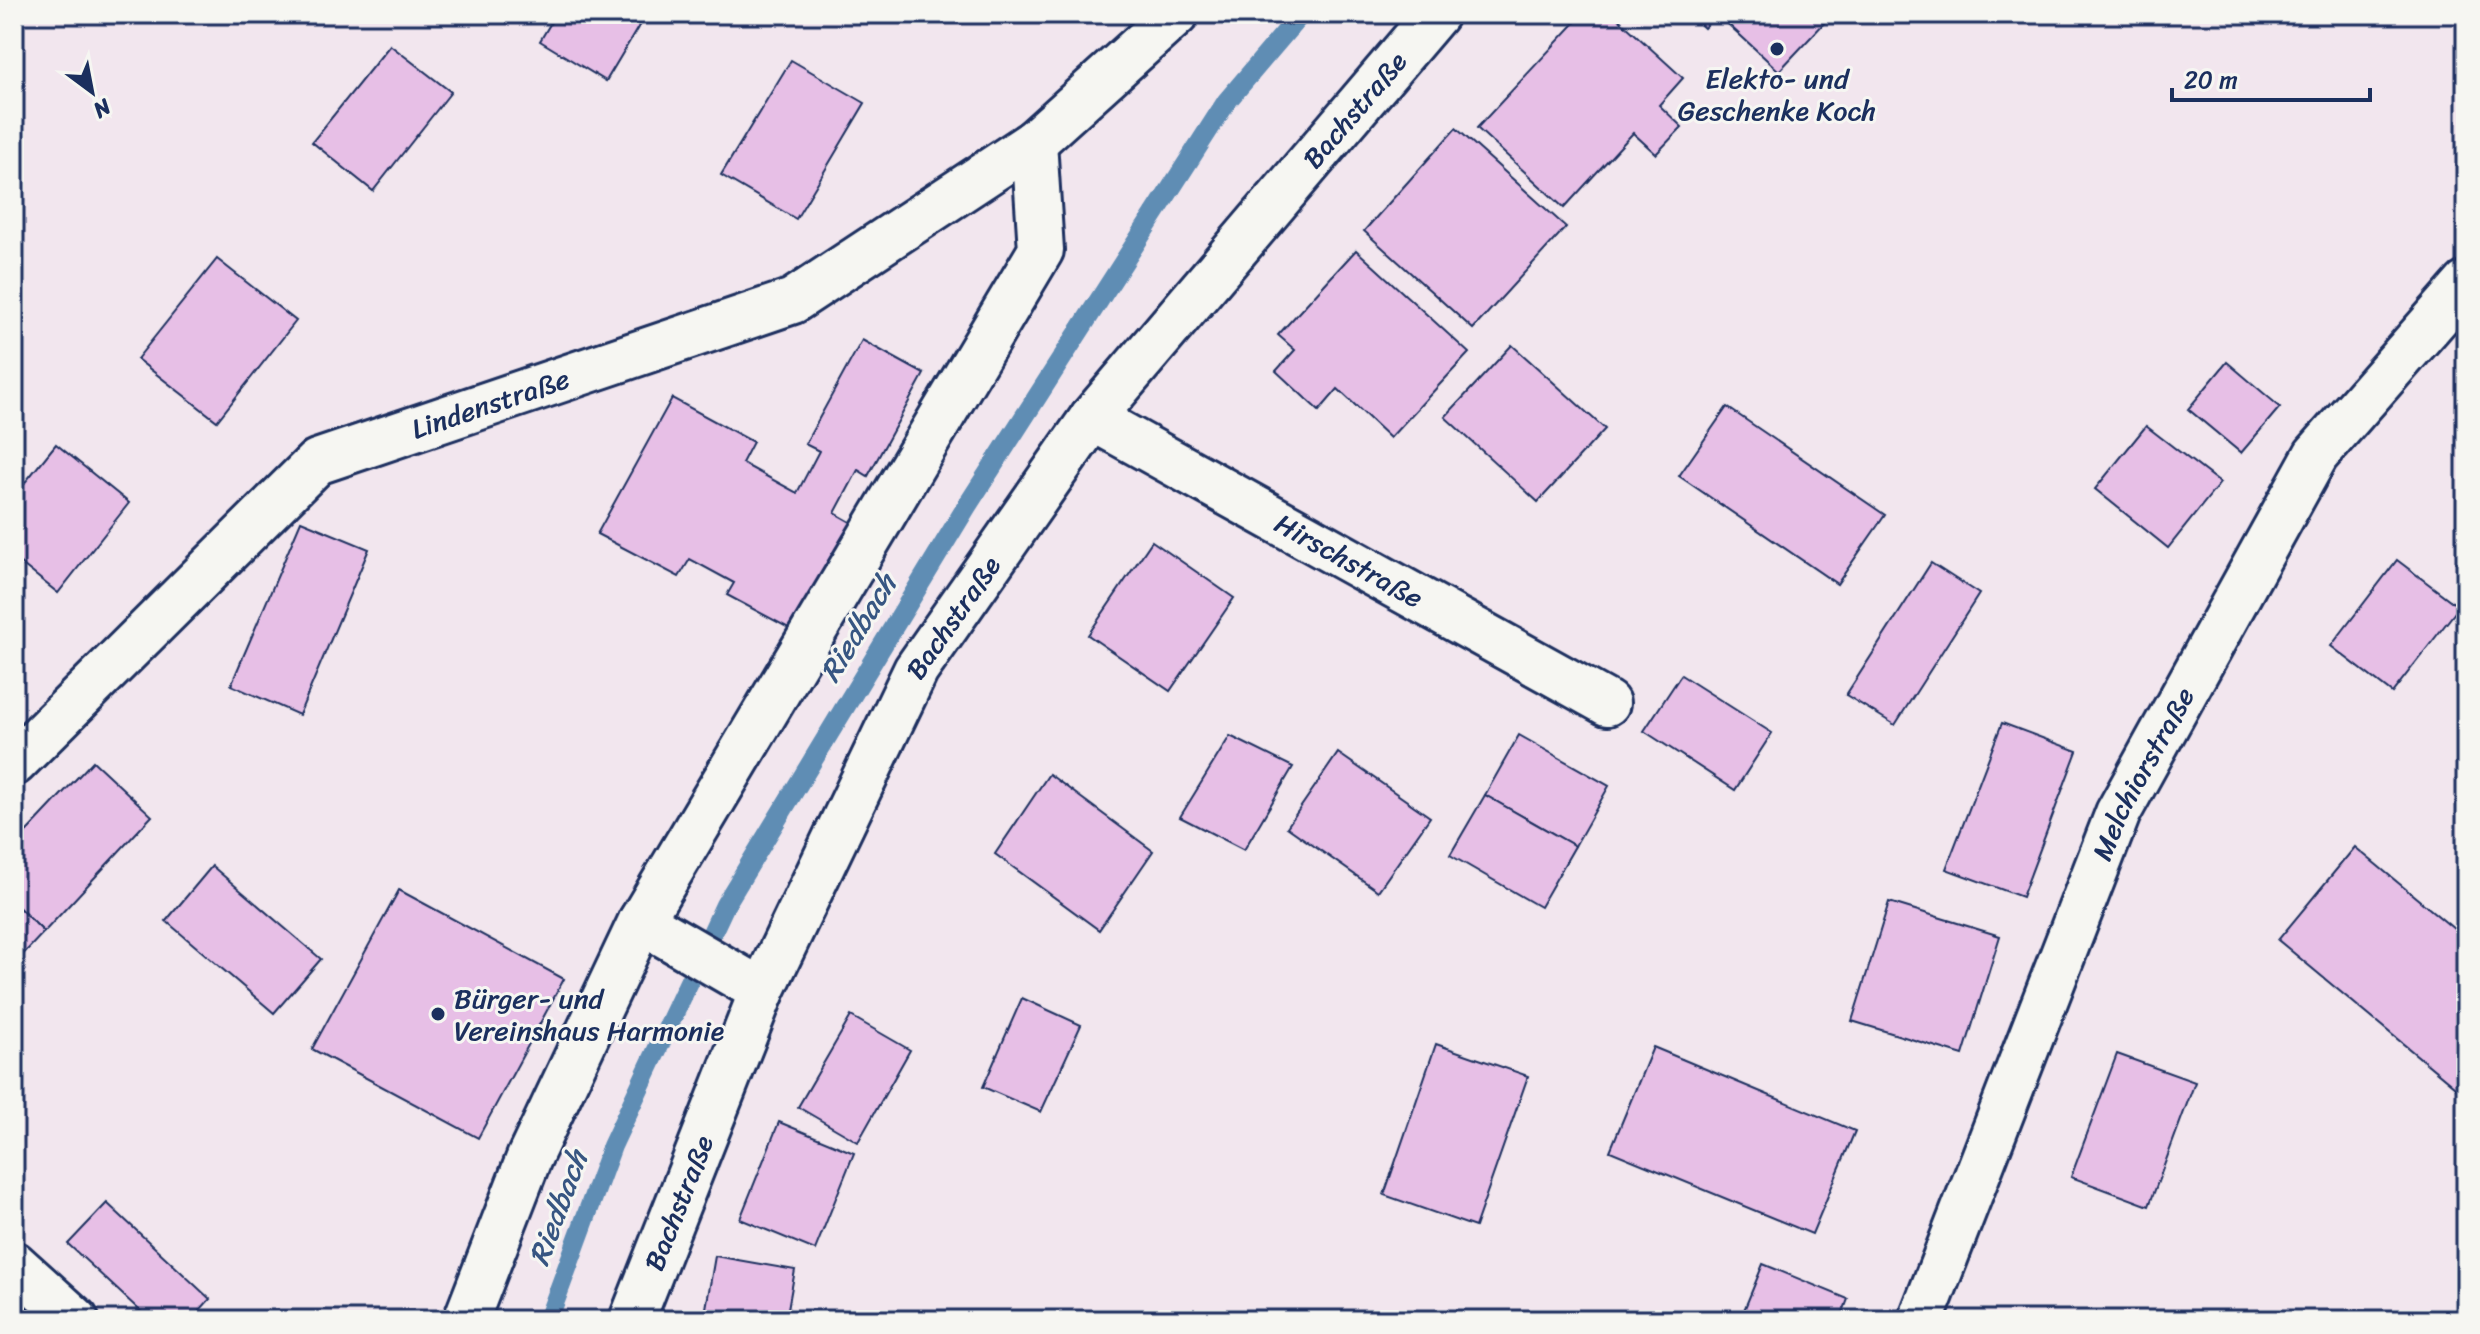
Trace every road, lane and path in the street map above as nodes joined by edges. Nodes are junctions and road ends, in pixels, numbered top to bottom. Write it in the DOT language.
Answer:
graph roads {
  1 [pos="1176,14"];
  2 [pos="1436,14"];
  3 [pos="1034,142"];
  4 [pos="2466,284"];
  5 [pos="1092,418"];
  6 [pos="1607,703"];
  7 [pos="14,763"];
  8 [pos="655,930"];
  9 [pos="745,981"];
  10 [pos="14,1264"];
  11 [pos="76,1320"];
  12 [pos="466,1320"];
  13 [pos="632,1320"];
  14 [pos="1921,1320"];
  1 -- 3 [label="street"];
  2 -- 5 [label="street, Bachstraße"];
  3 -- 7 [label="street, Lindenstraße"];
  3 -- 8 [label="street"];
  4 -- 14 [label="street, Melchiorstraße"];
  5 -- 6 [label="street, Hirschstraße"];
  5 -- 9 [label="street, Bachstraße"];
  8 -- 9 [label="street"];
  8 -- 12 [label="street"];
  9 -- 13 [label="street, Bachstraße"];
  10 -- 11 [label="street"];
}
